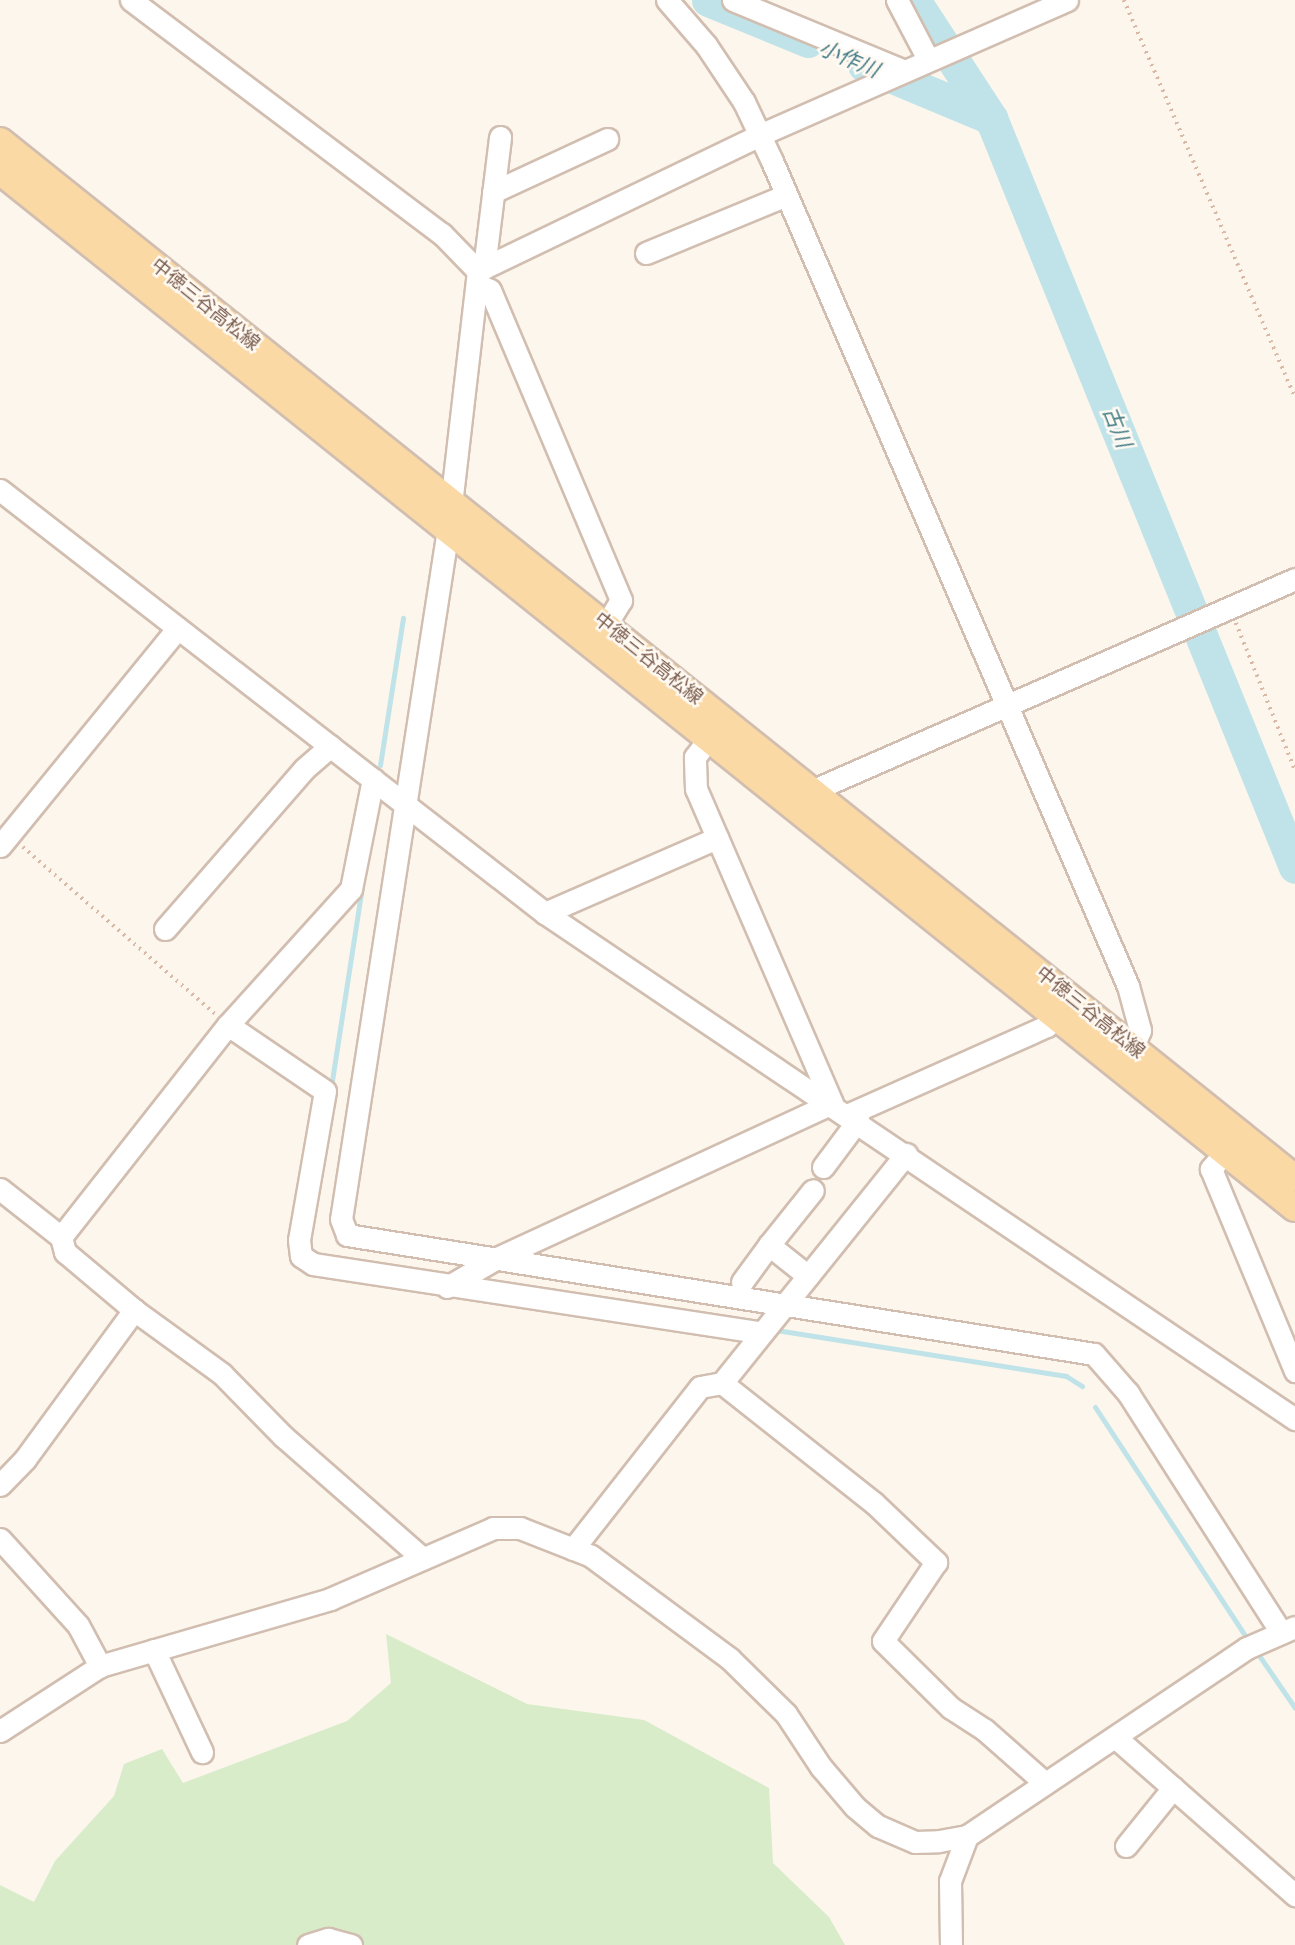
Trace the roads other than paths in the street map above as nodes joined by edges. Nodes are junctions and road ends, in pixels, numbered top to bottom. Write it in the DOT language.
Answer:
graph roads {
  1 [pos="131,0"];
  2 [pos="667,0"];
  3 [pos="733,0"];
  4 [pos="897,0"];
  5 [pos="1067,0"];
  6 [pos="931,58"];
  7 [pos="895,76"];
  8 [pos="760,135"];
  9 [pos="500,137"];
  10 [pos="607,139"];
  11 [pos="0,141"];
  12 [pos="0,171"];
  13 [pos="49,182"];
  14 [pos="493,192"];
  15 [pos="787,195"];
  16 [pos="646,253"];
  17 [pos="480,274"];
  18 [pos="0,490"];
  19 [pos="451,500"];
  20 [pos="448,529"];
  21 [pos="1295,579"];
  22 [pos="178,628"];
  23 [pos="600,635"];
  24 [pos="1007,707"];
  25 [pos="716,729"];
  26 [pos="330,746"];
  27 [pos="373,779"];
  28 [pos="813,790"];
  29 [pos="789,801"];
  30 [pos="408,806"];
  31 [pos="717,838"];
  32 [pos="4,840"];
  33 [pos="545,913"];
  34 [pos="165,929"];
  35 [pos="1056,1015"];
  36 [pos="228,1025"];
  37 [pos="1129,1059"];
  38 [pos="846,1113"];
  39 [pos="1233,1143"];
  40 [pos="906,1154"];
  41 [pos="823,1167"];
  42 [pos="1295,1178"];
  43 [pos="0,1189"];
  44 [pos="813,1189"];
  45 [pos="1295,1208"];
  46 [pos="61,1237"];
  47 [pos="769,1245"];
  48 [pos="497,1258"];
  49 [pos="808,1276"];
  50 [pos="741,1282"];
  51 [pos="447,1287"];
  52 [pos="787,1302"];
  53 [pos="134,1310"];
  54 [pos="762,1333"];
  55 [pos="1295,1371"];
  56 [pos="722,1383"];
  57 [pos="1295,1419"];
  58 [pos="0,1485"];
  59 [pos="0,1539"];
  60 [pos="573,1549"];
  61 [pos="422,1559"];
  62 [pos="1288,1629"];
  63 [pos="154,1650"];
  64 [pos="100,1666"];
  65 [pos="0,1731"];
  66 [pos="1115,1737"];
  67 [pos="202,1752"];
  68 [pos="1045,1783"];
  69 [pos="1173,1788"];
  70 [pos="967,1836"];
  71 [pos="1126,1846"];
  72 [pos="1295,1895"];
  73 [pos="308,1945"];
  74 [pos="351,1945"];
  75 [pos="951,1945"];
  1 -- 17 [label="street"];
  2 -- 8 [label="street"];
  3 -- 7 [label="street"];
  4 -- 6 [label="street"];
  5 -- 6 [label="street"];
  6 -- 7 [label="street"];
  7 -- 8 [label="street"];
  8 -- 15 [label="street"];
  8 -- 17 [label="street"];
  9 -- 14 [label="street"];
  10 -- 14 [label="street"];
  11 -- 13 [label="main road, 中徳三谷高松線"];
  12 -- 13 [label="main road, 中徳三谷高松線"];
  13 -- 19 [label="main road, 中徳三谷高松線"];
  13 -- 20 [label="main road, 中徳三谷高松線"];
  14 -- 17 [label="street"];
  15 -- 16 [label="street"];
  15 -- 24 [label="street"];
  17 -- 19 [label="street"];
  17 -- 23 [label="street"];
  18 -- 22 [label="street"];
  19 -- 20 [label="street"];
  19 -- 23 [label="main road, 中徳三谷高松線"];
  20 -- 23 [label="main road, 中徳三谷高松線"];
  20 -- 30 [label="street"];
  21 -- 24 [label="street"];
  22 -- 26 [label="street"];
  22 -- 32 [label="street"];
  23 -- 25 [label="main road, 中徳三谷高松線"];
  24 -- 28 [label="street"];
  24 -- 37 [label="street"];
  25 -- 28 [label="main road, 中徳三谷高松線"];
  25 -- 29 [label="main road, 中徳三谷高松線"];
  25 -- 31 [label="street"];
  26 -- 27 [label="street"];
  26 -- 34 [label="street"];
  27 -- 30 [label="street"];
  27 -- 36 [label="street"];
  28 -- 29 [label="street"];
  28 -- 37 [label="main road, 中徳三谷高松線"];
  29 -- 35 [label="main road, 中徳三谷高松線"];
  30 -- 33 [label="street"];
  30 -- 48 [label="street"];
  31 -- 33 [label="street"];
  31 -- 38 [label="street"];
  33 -- 38 [label="street"];
  35 -- 37 [label="main road, 中徳三谷高松線"];
  35 -- 38 [label="street"];
  36 -- 46 [label="street"];
  36 -- 51 [label="street"];
  37 -- 39 [label="main road, 中徳三谷高松線"];
  38 -- 40 [label="street"];
  38 -- 41 [label="street"];
  38 -- 48 [label="street"];
  39 -- 42 [label="main road, 中徳三谷高松線"];
  39 -- 45 [label="main road, 中徳三谷高松線"];
  39 -- 55 [label="street"];
  40 -- 49 [label="street"];
  40 -- 57 [label="street"];
  43 -- 46 [label="street"];
  44 -- 47 [label="street"];
  46 -- 53 [label="street"];
  47 -- 49 [label="street"];
  47 -- 50 [label="street"];
  48 -- 51 [label="street"];
  48 -- 52 [label="street"];
  49 -- 52 [label="street"];
  51 -- 54 [label="street"];
  52 -- 54 [label="street"];
  52 -- 62 [label="street"];
  53 -- 58 [label="street"];
  53 -- 61 [label="street"];
  54 -- 56 [label="street"];
  56 -- 60 [label="street"];
  56 -- 68 [label="street"];
  59 -- 64 [label="street"];
  60 -- 61 [label="street"];
  60 -- 70 [label="street"];
  61 -- 63 [label="street"];
  62 -- 66 [label="street"];
  63 -- 64 [label="street"];
  63 -- 67 [label="street"];
  64 -- 65 [label="street"];
  66 -- 68 [label="street"];
  66 -- 69 [label="street"];
  68 -- 70 [label="street"];
  69 -- 71 [label="street"];
  69 -- 72 [label="street"];
  70 -- 75 [label="street"];
  73 -- 74 [label="street"];
}
